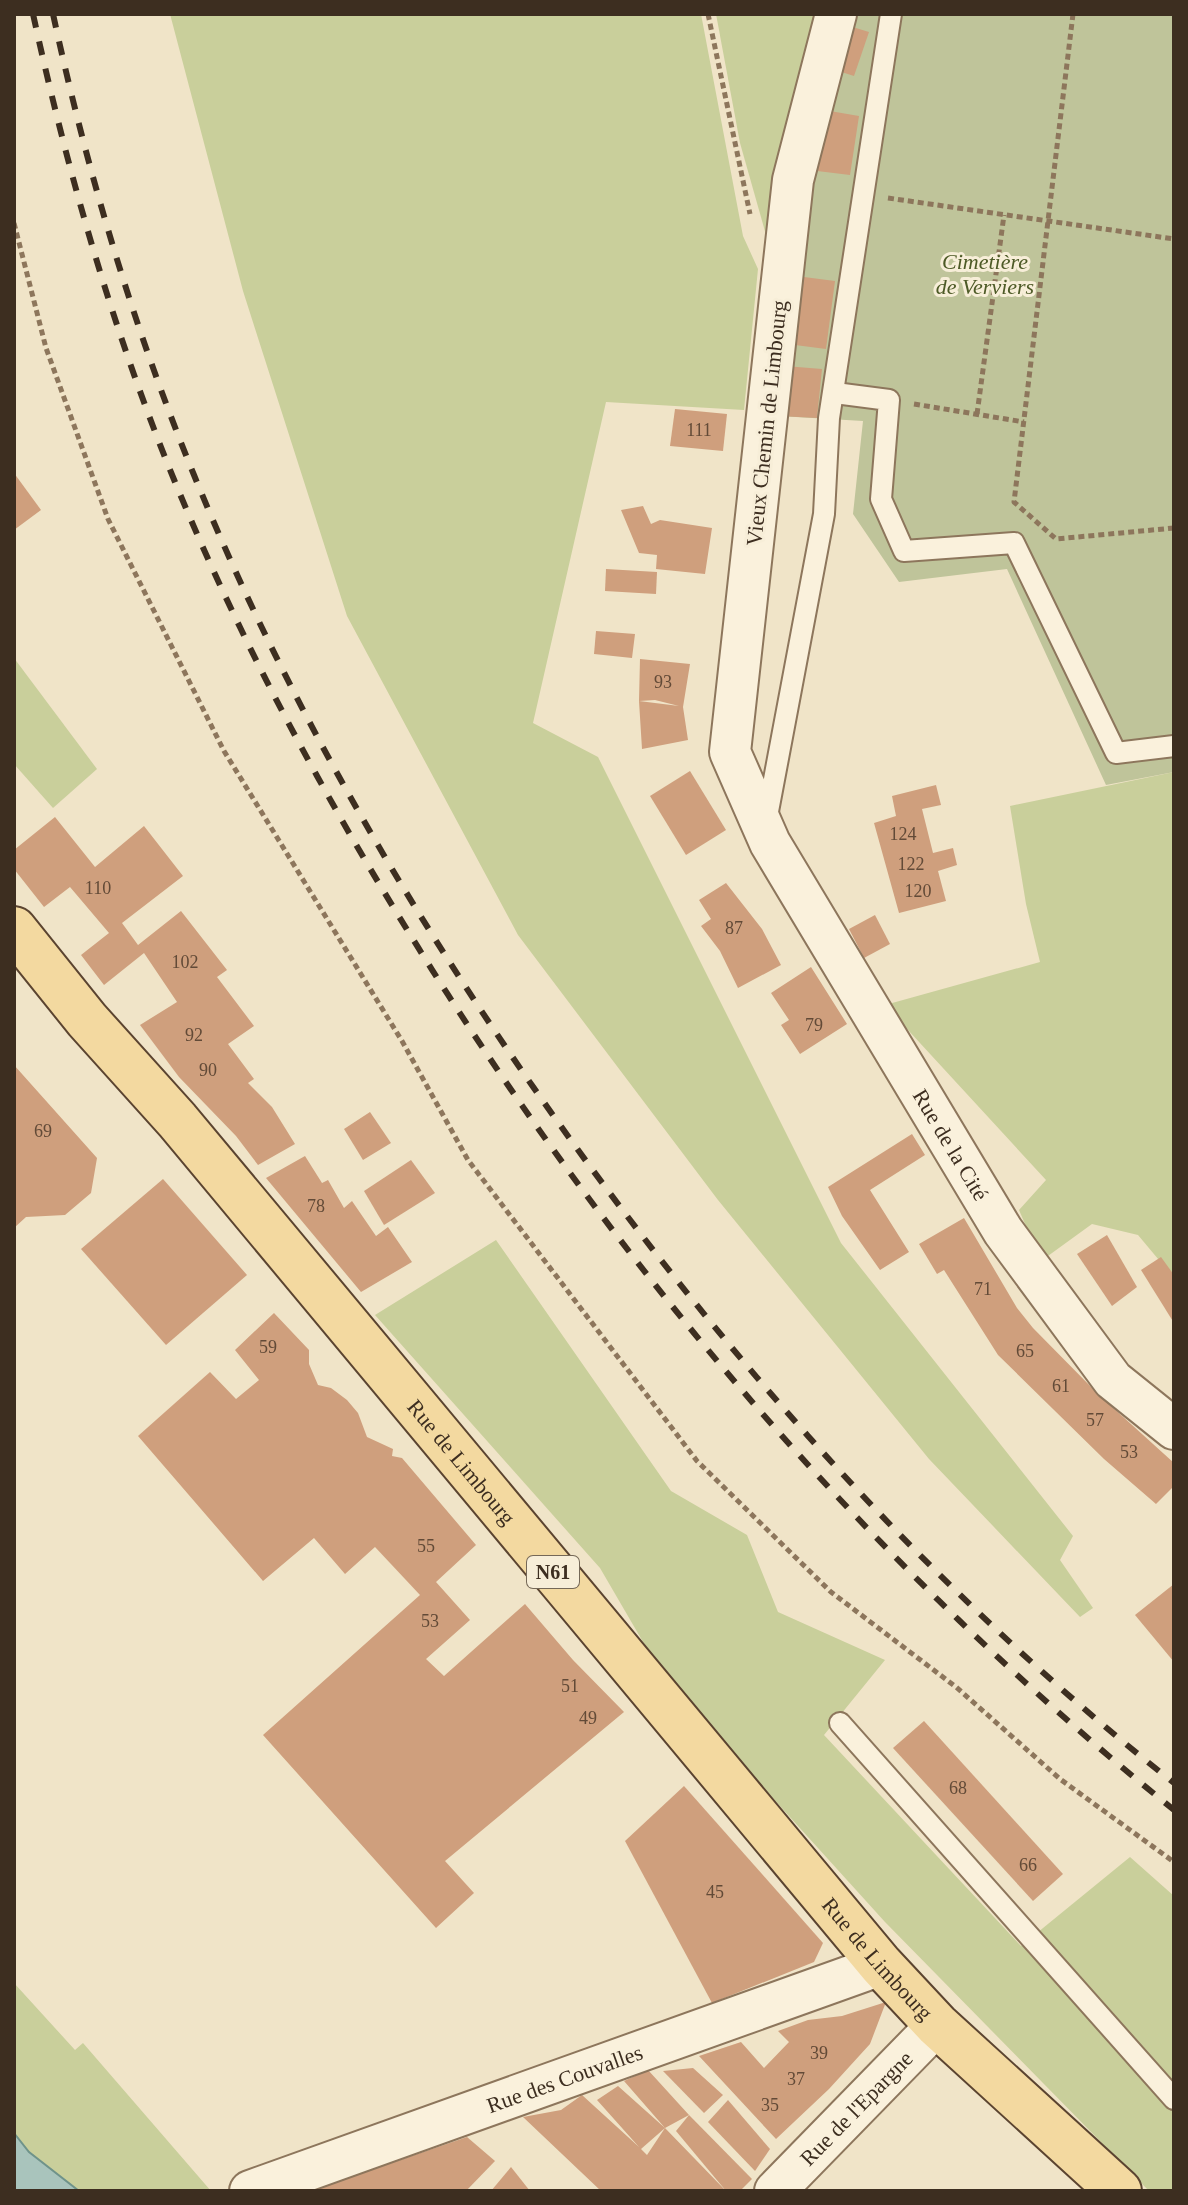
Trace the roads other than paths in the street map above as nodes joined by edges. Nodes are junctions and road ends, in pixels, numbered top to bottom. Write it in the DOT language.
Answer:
graph roads {
  1 [pos="836,14"];
  2 [pos="891,14"];
  3 [pos="835,393"];
  4 [pos="1174,746"];
  5 [pos="765,830"];
  6 [pos="14,929"];
  7 [pos="1174,1429"];
  8 [pos="840,1723"];
  9 [pos="881,1965"];
  10 [pos="937,2025"];
  11 [pos="1174,2099"];
  12 [pos="250,2191"];
  13 [pos="775,2191"];
  14 [pos="1119,2191"];
  1 -- 5 [label="street, Vieux Chemin de Limbourg"];
  2 -- 3 [label="lane"];
  3 -- 4 [label="lane"];
  3 -- 5 [label="lane"];
  5 -- 7 [label="street, Rue de la Cité"];
  6 -- 9 [label="main road, Rue de Limbourg / N61"];
  8 -- 11 [label="lane"];
  9 -- 10 [label="main road, Rue de Limbourg / N61"];
  9 -- 12 [label="street, Rue des Couvalles"];
  10 -- 13 [label="street, Rue de l'Epargne"];
  10 -- 14 [label="main road, Rue de Limbourg / N61"];
}
